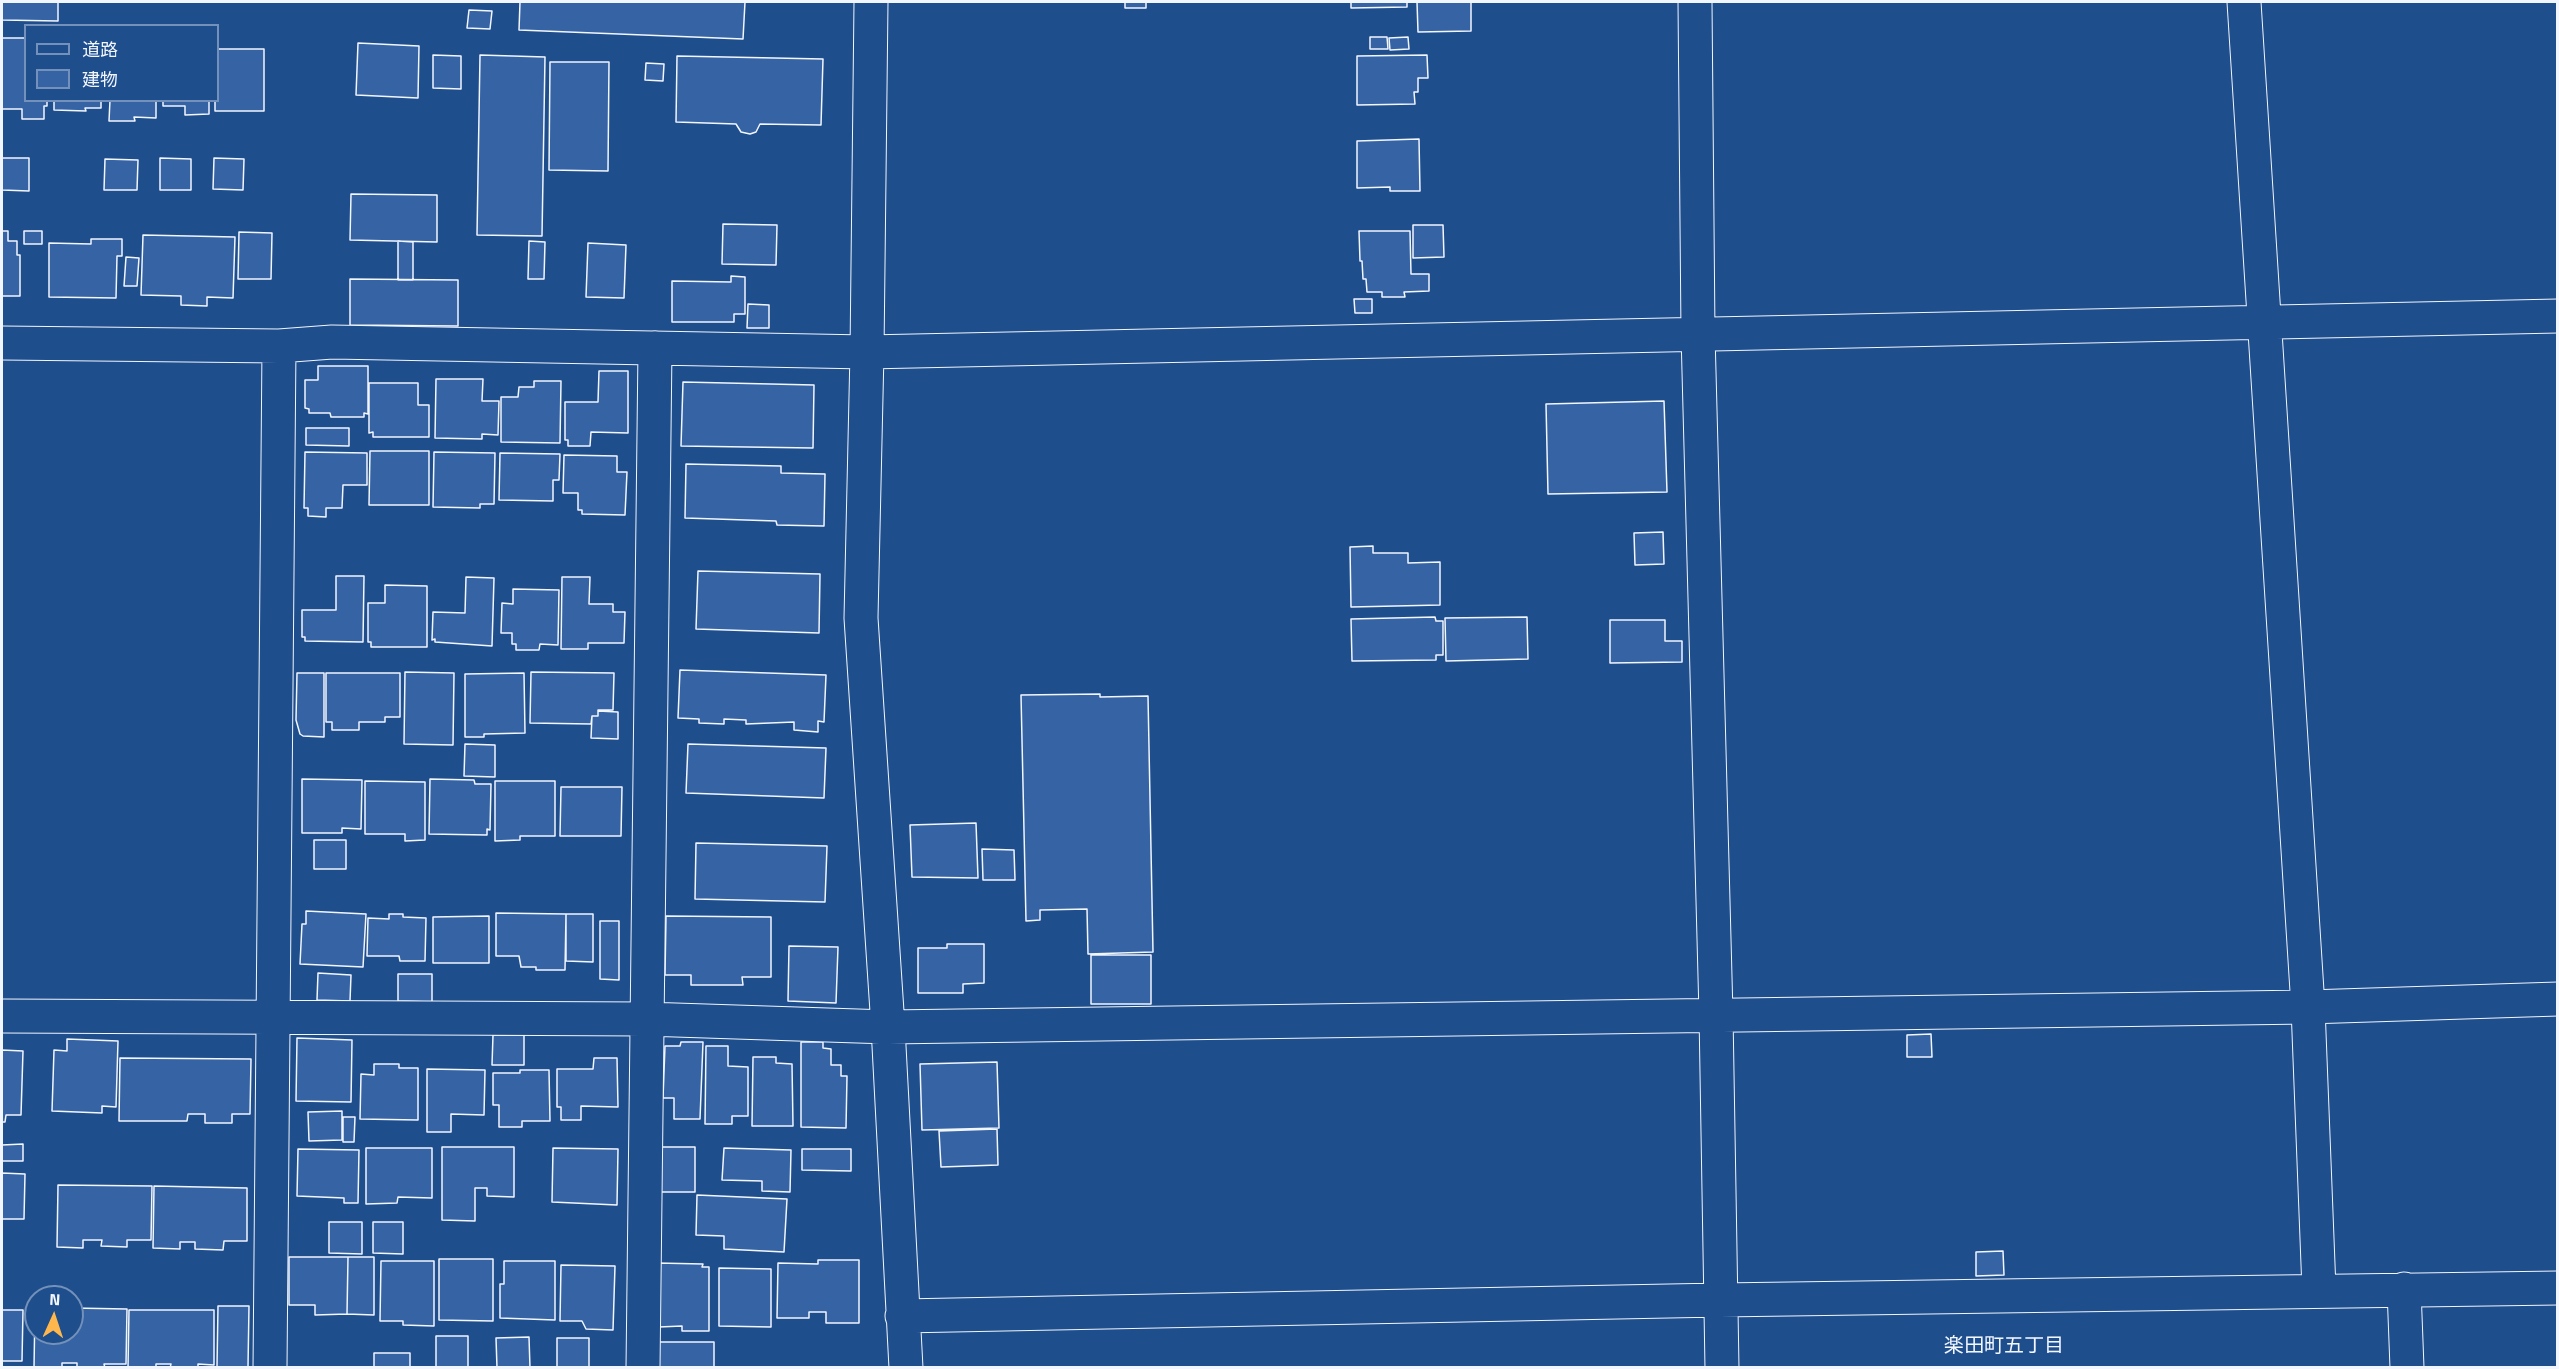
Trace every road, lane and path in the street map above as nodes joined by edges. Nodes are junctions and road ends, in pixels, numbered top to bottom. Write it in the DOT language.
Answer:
graph roads {
  1 [pos="871,2"];
  2 [pos="1695,2"];
  3 [pos="2244,2"];
  4 [pos="2558,316"];
  5 [pos="2265,321"];
  6 [pos="1698,334"];
  7 [pos="2,343"];
  8 [pos="279,346"];
  9 [pos="655,348"];
  10 [pos="867,352"];
  11 [pos="2558,999"];
  12 [pos="2308,1007"];
  13 [pos="1716,1014"];
  14 [pos="2,1016"];
  15 [pos="274,1018"];
  16 [pos="645,1020"];
  17 [pos="888,1027"];
  18 [pos="2558,1288"];
  19 [pos="2404,1289"];
  20 [pos="2319,1290"];
  21 [pos="1720,1300"];
  22 [pos="902,1316"];
  23 [pos="270,1368"];
  24 [pos="643,1368"];
  25 [pos="906,1368"];
  26 [pos="1722,1368"];
  27 [pos="2407,1368"];
  1 -- 10 [label="street"];
  2 -- 6 [label="street"];
  3 -- 5 [label="street"];
  4 -- 5 [label="street"];
  5 -- 6 [label="street"];
  5 -- 12 [label="street"];
  6 -- 10 [label="street"];
  6 -- 13 [label="street"];
  7 -- 8 [label="street"];
  8 -- 9 [label="street"];
  8 -- 15 [label="street"];
  9 -- 10 [label="street"];
  9 -- 16 [label="street"];
  10 -- 17 [label="street"];
  11 -- 12 [label="street"];
  12 -- 13 [label="street"];
  12 -- 20 [label="street"];
  13 -- 17 [label="street"];
  13 -- 21 [label="street"];
  14 -- 15 [label="street"];
  15 -- 16 [label="street"];
  15 -- 23 [label="street"];
  16 -- 17 [label="street"];
  16 -- 24 [label="street"];
  17 -- 22 [label="street"];
  18 -- 19 [label="street"];
  19 -- 20 [label="street"];
  19 -- 27 [label="street"];
  20 -- 21 [label="street"];
  21 -- 22 [label="street"];
  21 -- 26 [label="street"];
  22 -- 25 [label="street"];
}
